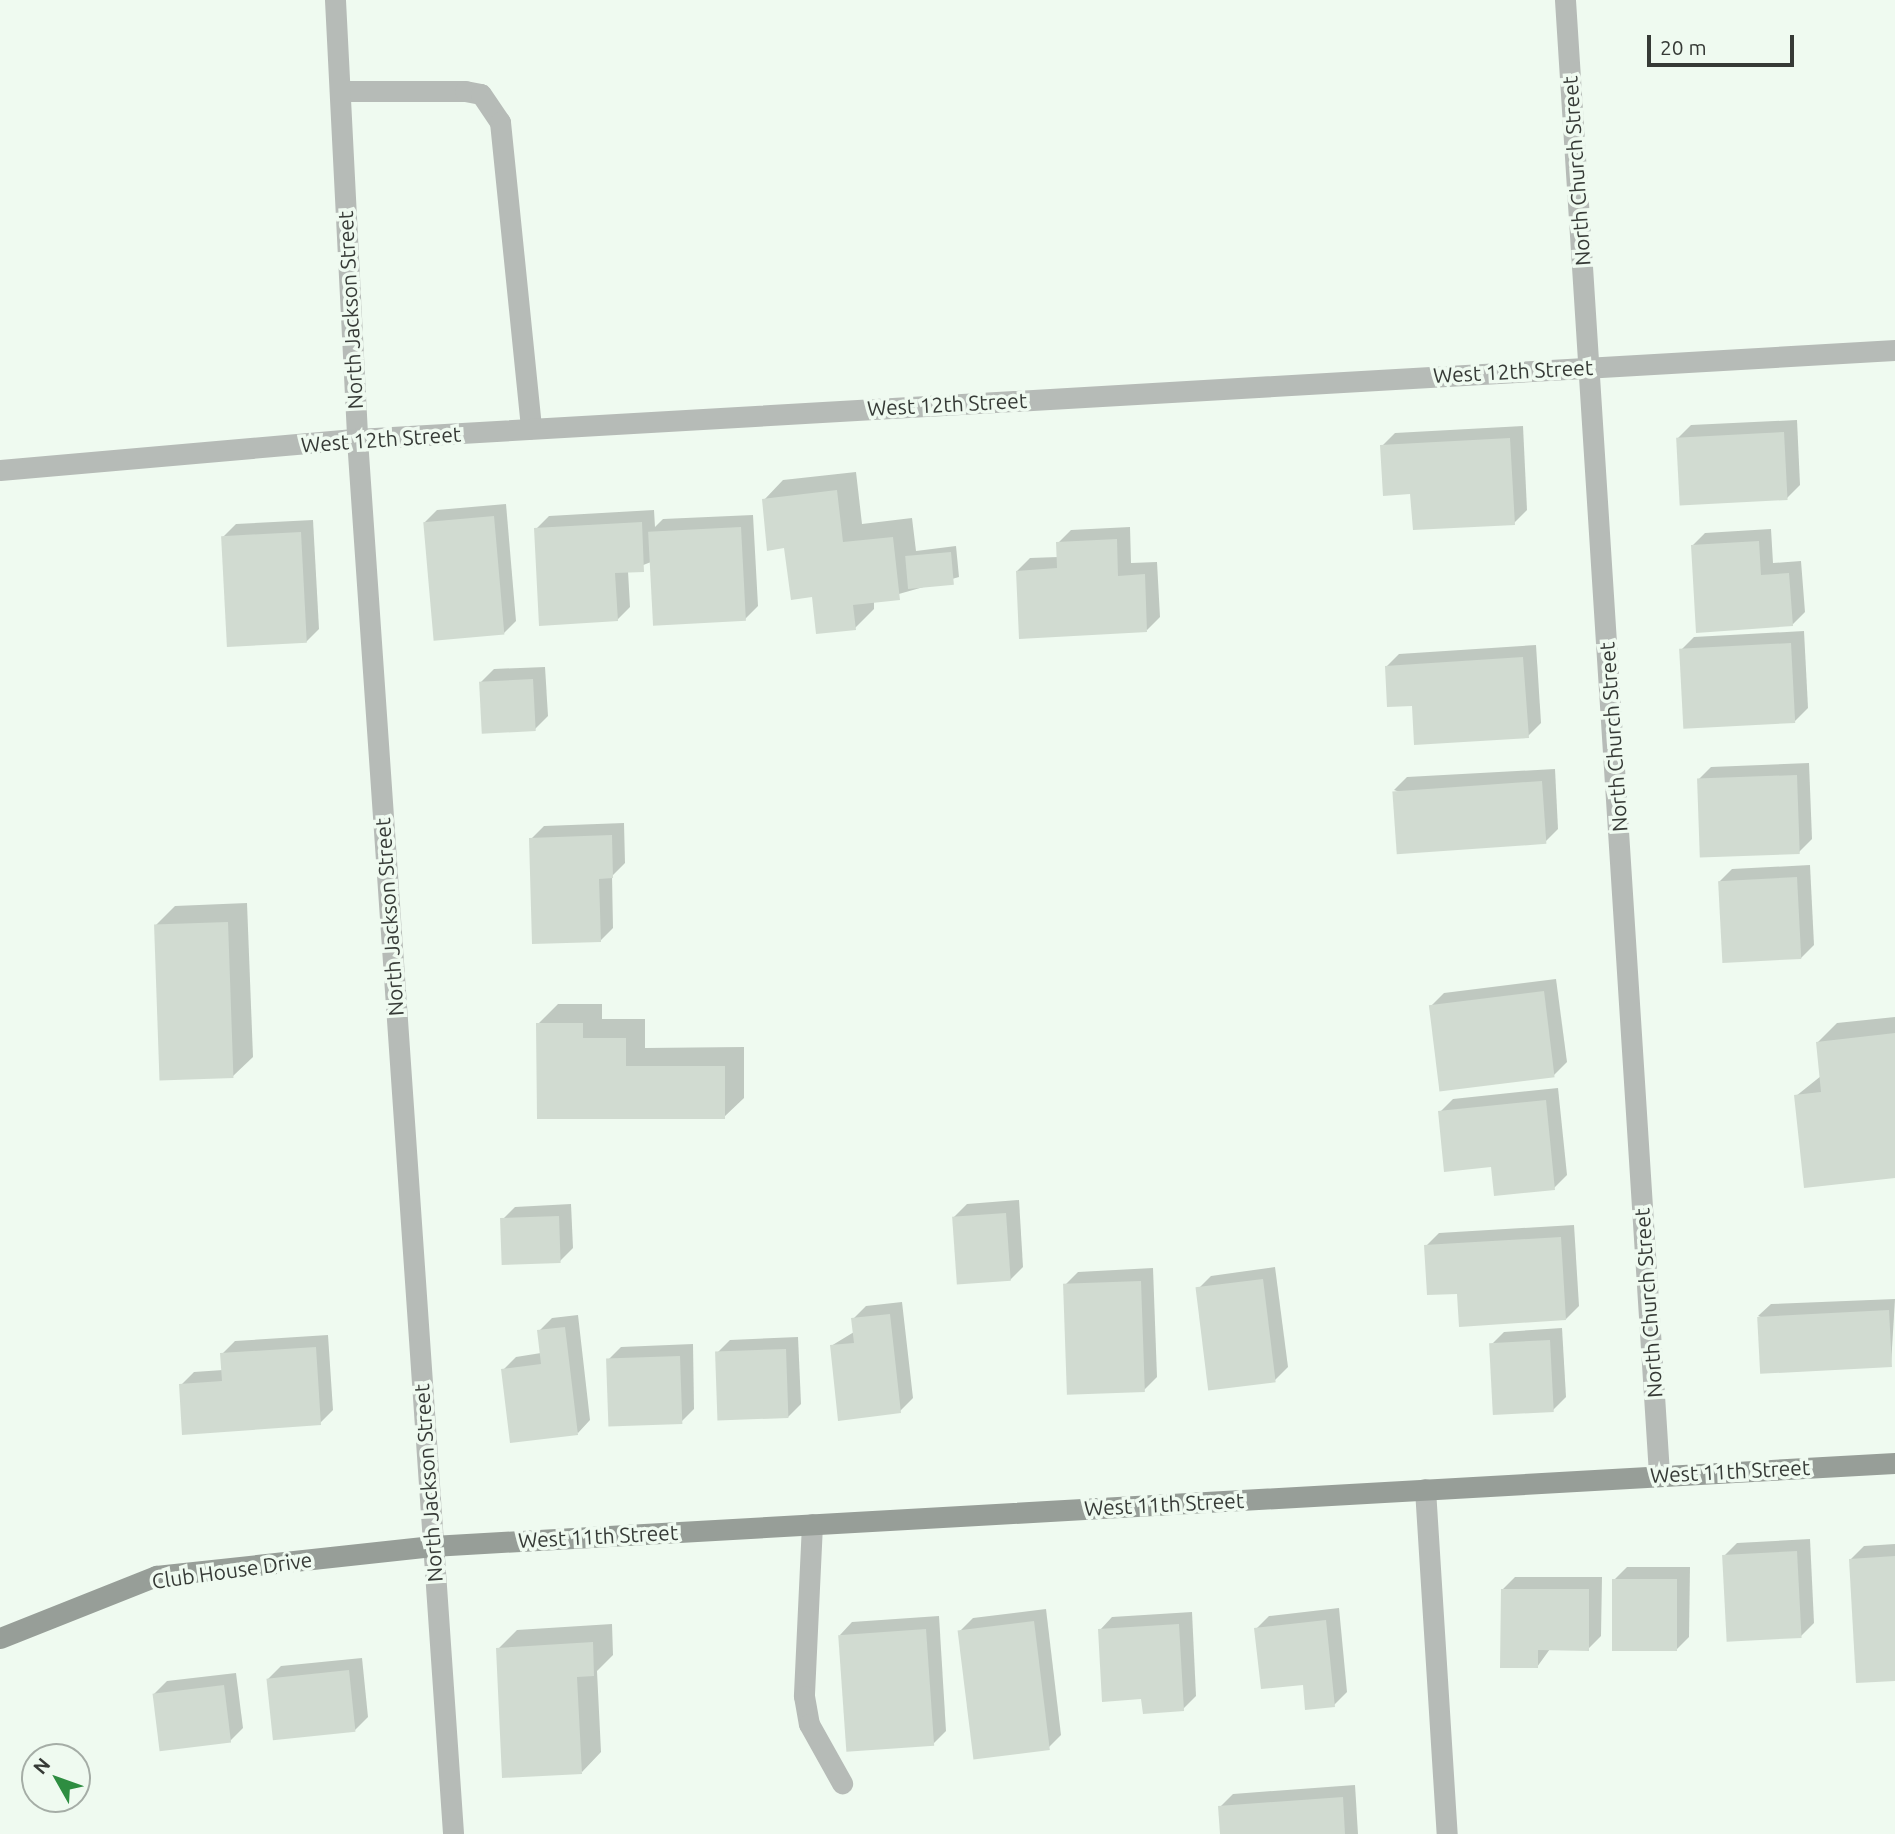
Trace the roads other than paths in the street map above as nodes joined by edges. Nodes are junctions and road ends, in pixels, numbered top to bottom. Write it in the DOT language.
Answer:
graph roads {
  1 [pos="335,0"];
  2 [pos="1565,0"];
  3 [pos="340,91"];
  4 [pos="1895,350"];
  5 [pos="1589,367"];
  6 [pos="531,428"];
  7 [pos="357,439"];
  8 [pos="0,470"];
  9 [pos="1895,1463"];
  10 [pos="1659,1475"];
  11 [pos="1425,1489"];
  12 [pos="812,1524"];
  13 [pos="432,1546"];
  14 [pos="0,1638"];
  15 [pos="842,1783"];
  16 [pos="453,1834"];
  17 [pos="1447,1834"];
  1 -- 3 [label="street, North Jackson Street"];
  2 -- 5 [label="street, North Church Street"];
  3 -- 6 [label="street"];
  3 -- 7 [label="street, North Jackson Street"];
  4 -- 5 [label="street, West 12th Street"];
  5 -- 6 [label="street, West 12th Street"];
  5 -- 10 [label="street, North Church Street"];
  6 -- 7 [label="street, West 12th Street"];
  7 -- 8 [label="street, West 12th Street"];
  7 -- 13 [label="street, North Jackson Street"];
  9 -- 10 [label="street, West 11th Street"];
  10 -- 11 [label="street, West 11th Street"];
  11 -- 12 [label="street, West 11th Street"];
  11 -- 17 [label="street"];
  12 -- 13 [label="street, West 11th Street"];
  12 -- 15 [label="street"];
  13 -- 14 [label="street, Club House Drive"];
  13 -- 16 [label="street, North Jackson Street"];
}
